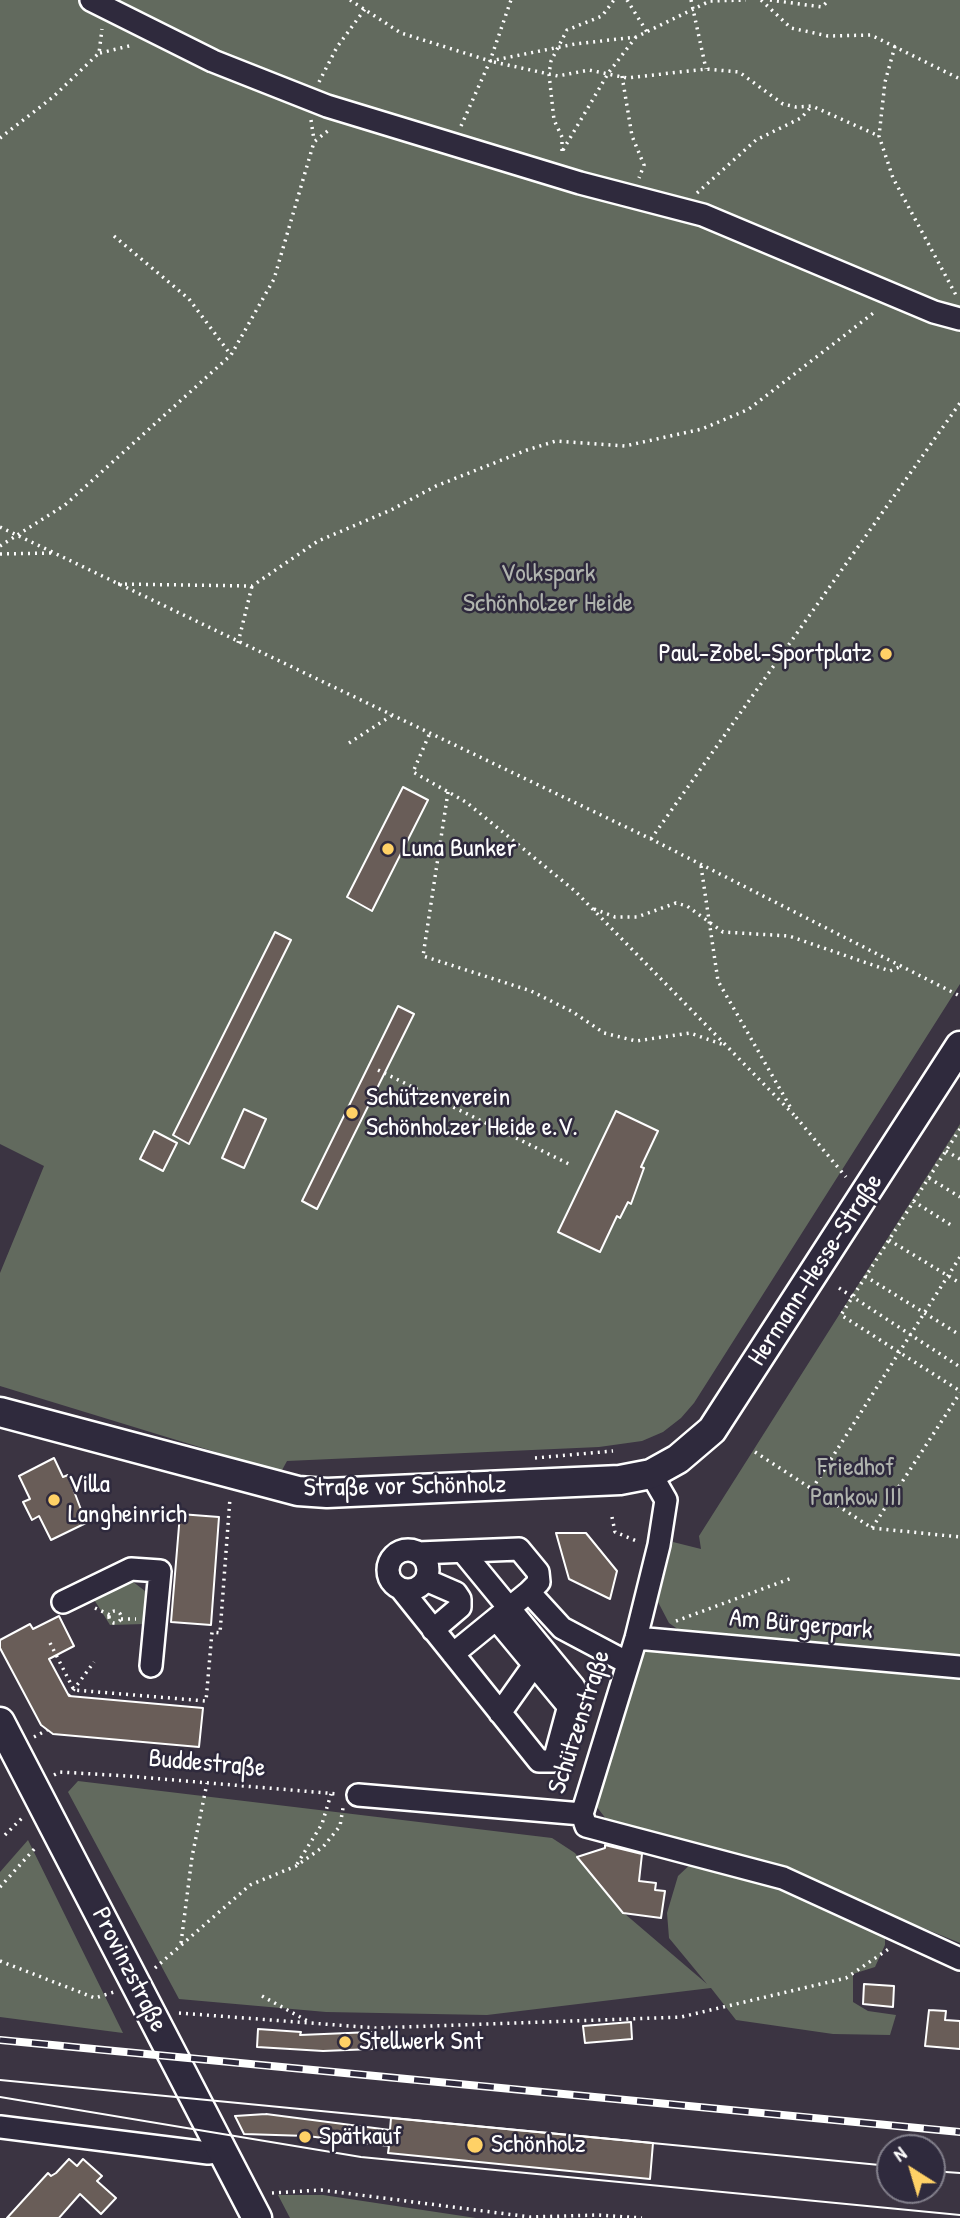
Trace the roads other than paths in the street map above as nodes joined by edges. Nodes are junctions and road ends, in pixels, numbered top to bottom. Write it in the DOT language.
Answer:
graph roads {
  1 [pos="96,3"];
  2 [pos="960,319"];
  3 [pos="960,1046"];
  4 [pos="0,1412"];
  5 [pos="651,1474"];
  6 [pos="463,1552"];
  7 [pos="418,1553"];
  8 [pos="426,1580"];
  9 [pos="401,1589"];
  10 [pos="529,1592"];
  11 [pos="63,1602"];
  12 [pos="502,1614"];
  13 [pos="433,1630"];
  14 [pos="636,1638"];
  15 [pos="453,1654"];
  16 [pos="538,1658"];
  17 [pos="628,1663"];
  18 [pos="150,1666"];
  19 [pos="960,1667"];
  20 [pos="500,1713"];
  21 [pos="0,1722"];
  22 [pos="352,1794"];
  23 [pos="582,1814"];
  24 [pos="960,1959"];
  25 [pos="0,2127"];
  26 [pos="223,2151"];
  27 [pos="257,2218"];
  1 -- 2 [label="street"];
  3 -- 5 [label="main road, Hermann-Hesse-Straße"];
  4 -- 5 [label="main road, Straße vor Schönholz"];
  5 -- 14 [label="street, Schützenstraße"];
  6 -- 7 [label="street"];
  6 -- 10 [label="street"];
  6 -- 12 [label="street"];
  7 -- 8 [label="street"];
  7 -- 9 [label="street"];
  8 -- 9 [label="street"];
  8 -- 13 [label="street"];
  9 -- 13 [label="street"];
  10 -- 12 [label="street"];
  10 -- 17 [label="street"];
  11 -- 18 [label="street"];
  12 -- 15 [label="street"];
  12 -- 16 [label="street"];
  13 -- 15 [label="street"];
  14 -- 17 [label="street, Schützenstraße"];
  14 -- 19 [label="street, Am Bürgerpark"];
  15 -- 20 [label="street"];
  16 -- 20 [label="street"];
  16 -- 20 [label="street"];
  17 -- 23 [label="street, Schützenstraße"];
  21 -- 26 [label="main road, Provinzstraße"];
  22 -- 23 [label="street, Schützenstraße"];
  23 -- 24 [label="street"];
  25 -- 26 [label="street"];
  26 -- 27 [label="main road, Provinzstraße"];
}
